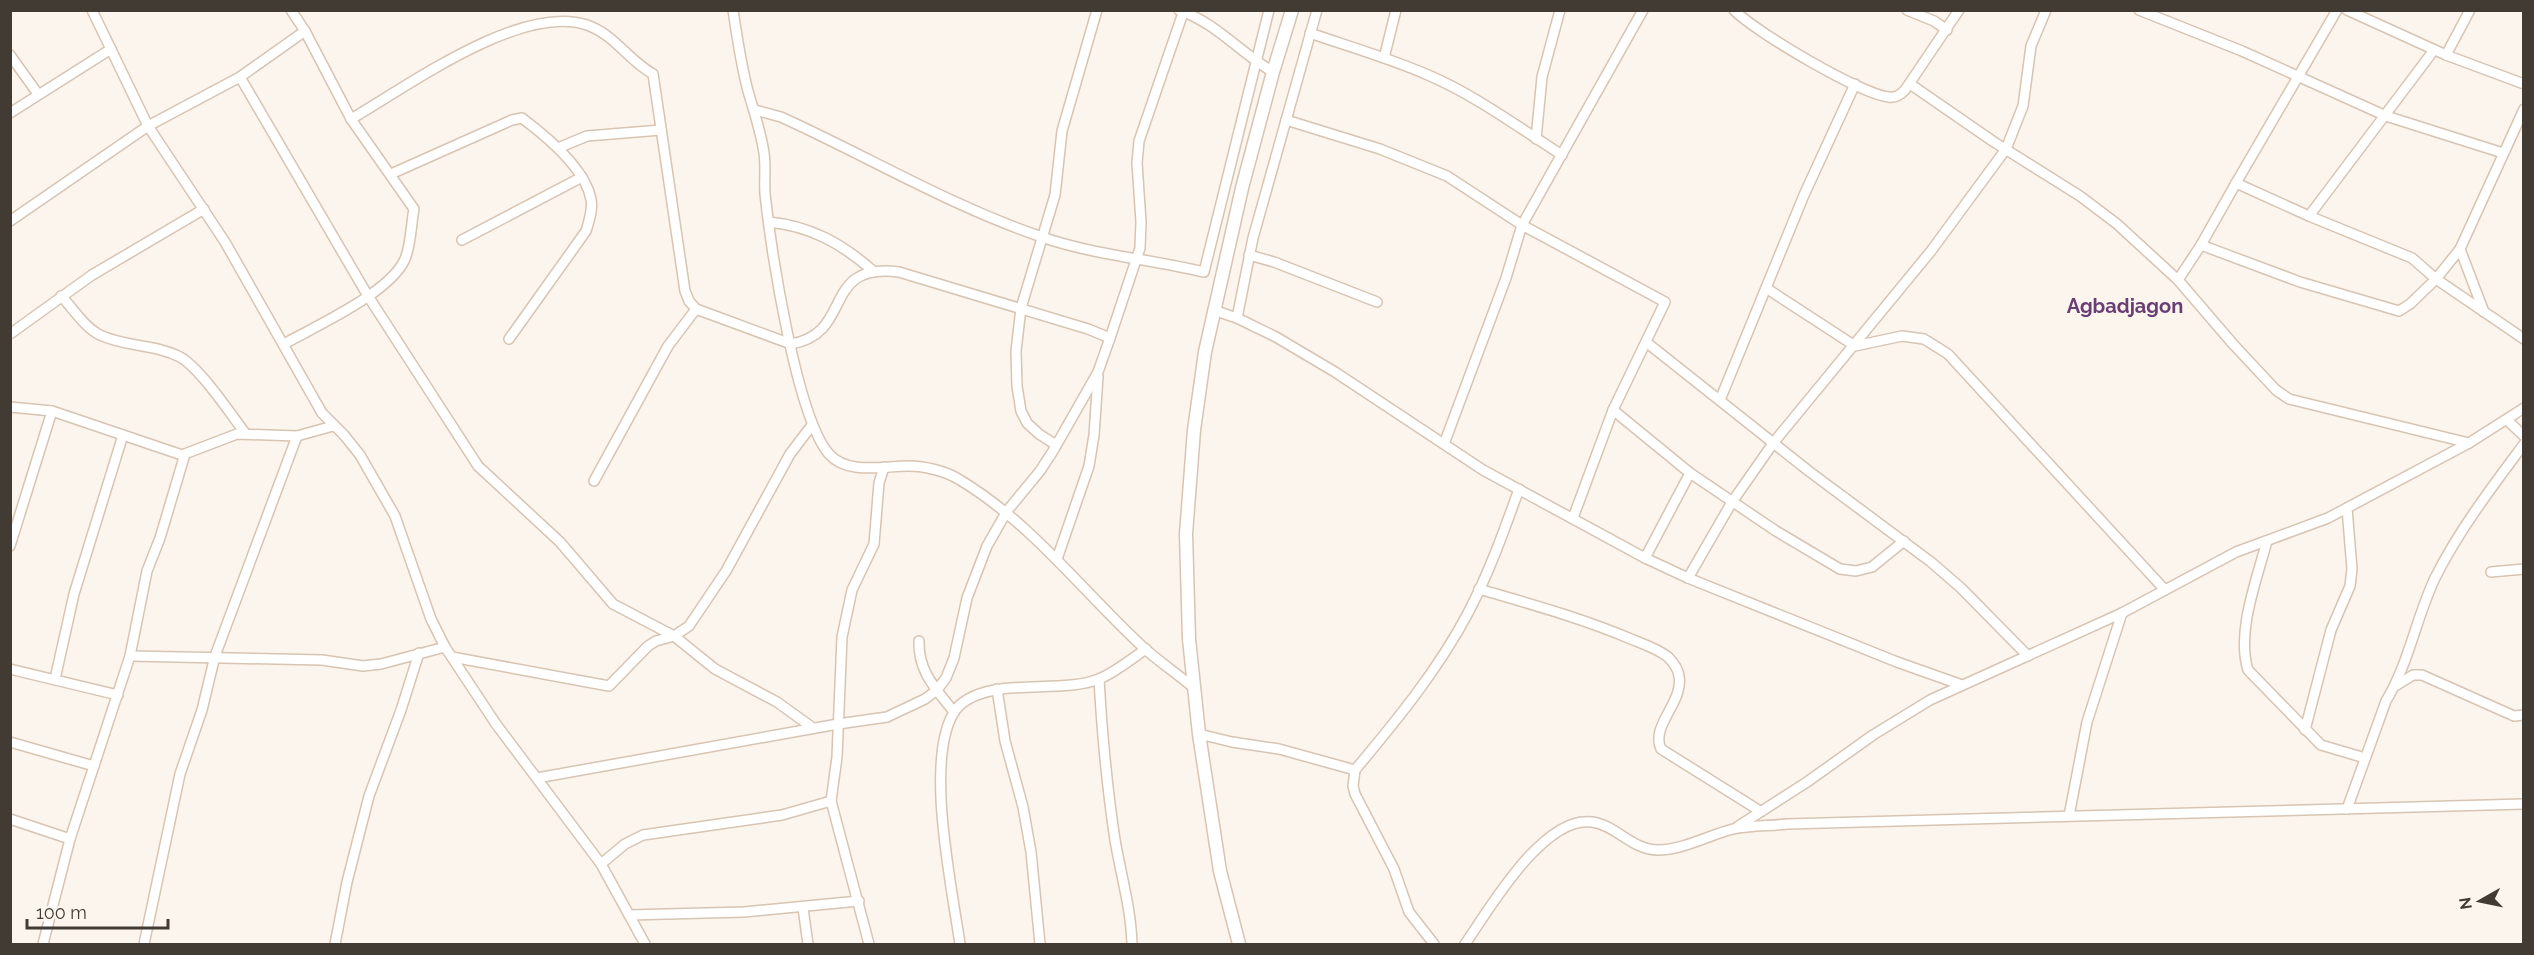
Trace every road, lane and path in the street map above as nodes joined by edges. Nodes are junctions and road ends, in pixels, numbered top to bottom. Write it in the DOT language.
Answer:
graph roads {
  1 [pos="92,10"];
  2 [pos="291,10"];
  3 [pos="733,10"];
  4 [pos="1097,10"];
  5 [pos="1269,10"];
  6 [pos="1292,10"];
  7 [pos="1317,10"];
  8 [pos="1396,10"];
  9 [pos="1560,10"];
  10 [pos="1643,10"];
  11 [pos="1734,10"];
  12 [pos="1907,10"];
  13 [pos="1959,10"];
  14 [pos="2046,10"];
  15 [pos="2139,10"];
  16 [pos="2337,10"];
  17 [pos="2347,10"];
  18 [pos="2470,10"];
  19 [pos="1182,11"];
  20 [pos="1947,30"];
  21 [pos="305,31"];
  22 [pos="1310,33"];
  23 [pos="111,49"];
  24 [pos="2434,50"];
  25 [pos="10,55"];
  26 [pos="2446,55"];
  27 [pos="1384,58"];
  28 [pos="1257,62"];
  29 [pos="1273,72"];
  30 [pos="240,77"];
  31 [pos="2297,77"];
  32 [pos="1855,84"];
  33 [pos="1910,84"];
  34 [pos="2523,84"];
  35 [pos="38,94"];
  36 [pos="2523,109"];
  37 [pos="754,110"];
  38 [pos="10,113"];
  39 [pos="2386,116"];
  40 [pos="351,119"];
  41 [pos="1286,120"];
  42 [pos="148,126"];
  43 [pos="661,130"];
  44 [pos="1536,139"];
  45 [pos="558,148"];
  46 [pos="2006,149"];
  47 [pos="2503,153"];
  48 [pos="1562,155"];
  49 [pos="391,174"];
  50 [pos="582,177"];
  51 [pos="2236,183"];
  52 [pos="204,209"];
  53 [pos="2309,216"];
  54 [pos="10,221"];
  55 [pos="769,222"];
  56 [pos="1522,225"];
  57 [pos="1041,237"];
  58 [pos="462,240"];
  59 [pos="2201,245"];
  60 [pos="2460,249"];
  61 [pos="1249,255"];
  62 [pos="1137,261"];
  63 [pos="872,270"];
  64 [pos="2436,279"];
  65 [pos="2178,280"];
  66 [pos="1766,288"];
  67 [pos="61,296"];
  68 [pos="369,296"];
  69 [pos="1377,303"];
  70 [pos="1021,308"];
  71 [pos="696,309"];
  72 [pos="1213,310"];
  73 [pos="2484,312"];
  74 [pos="1236,318"];
  75 [pos="10,334"];
  76 [pos="1110,338"];
  77 [pos="509,339"];
  78 [pos="2523,339"];
  79 [pos="1646,342"];
  80 [pos="791,344"];
  81 [pos="284,345"];
  82 [pos="1855,346"];
  83 [pos="1098,372"];
  84 [pos="1720,400"];
  85 [pos="10,407"];
  86 [pos="2523,408"];
  87 [pos="1613,410"];
  88 [pos="52,411"];
  89 [pos="2507,420"];
  90 [pos="812,425"];
  91 [pos="333,426"];
  92 [pos="245,433"];
  93 [pos="123,435"];
  94 [pos="297,436"];
  95 [pos="2523,436"];
  96 [pos="1774,442"];
  97 [pos="2469,443"];
  98 [pos="1444,444"];
  99 [pos="2523,444"];
  100 [pos="1056,445"];
  101 [pos="185,454"];
  102 [pos="884,467"];
  103 [pos="1690,473"];
  104 [pos="594,481"];
  105 [pos="1519,489"];
  106 [pos="1732,501"];
  107 [pos="2347,508"];
  108 [pos="1007,511"];
  109 [pos="1573,518"];
  110 [pos="1904,541"];
  111 [pos="2267,541"];
  112 [pos="10,546"];
  113 [pos="1645,558"];
  114 [pos="1058,560"];
  115 [pos="2523,569"];
  116 [pos="2491,572"];
  117 [pos="1688,578"];
  118 [pos="1479,589"];
  119 [pos="2165,590"];
  120 [pos="2122,613"];
  121 [pos="674,636"];
  122 [pos="919,641"];
  123 [pos="445,647"];
  124 [pos="1146,649"];
  125 [pos="419,653"];
  126 [pos="130,656"];
  127 [pos="215,656"];
  128 [pos="2028,656"];
  129 [pos="452,657"];
  130 [pos="10,669"];
  131 [pos="55,679"];
  132 [pos="1099,679"];
  133 [pos="1962,685"];
  134 [pos="2395,687"];
  135 [pos="996,689"];
  136 [pos="1195,689"];
  137 [pos="937,690"];
  138 [pos="118,695"];
  139 [pos="954,712"];
  140 [pos="2523,716"];
  141 [pos="838,724"];
  142 [pos="813,728"];
  143 [pos="2305,730"];
  144 [pos="1198,734"];
  145 [pos="10,742"];
  146 [pos="2365,758"];
  147 [pos="94,766"];
  148 [pos="1355,770"];
  149 [pos="537,778"];
  150 [pos="831,801"];
  151 [pos="2523,804"];
  152 [pos="2347,809"];
  153 [pos="1760,811"];
  154 [pos="2069,816"];
  155 [pos="10,819"];
  156 [pos="1734,829"];
  157 [pos="70,839"];
  158 [pos="601,864"];
  159 [pos="859,901"];
  160 [pos="803,908"];
  161 [pos="629,915"];
  162 [pos="1232,924"];
  163 [pos="43,945"];
  164 [pos="144,945"];
  165 [pos="335,945"];
  166 [pos="645,945"];
  167 [pos="808,945"];
  168 [pos="869,945"];
  169 [pos="960,945"];
  170 [pos="1040,945"];
  171 [pos="1132,945"];
  172 [pos="1234,945"];
  173 [pos="1239,945"];
  174 [pos="1434,945"];
  175 [pos="1465,945"];
  1 -- 23 [label="street"];
  2 -- 21 [label="street"];
  3 -- 37 [label="street"];
  4 -- 57 [label="street"];
  5 -- 28 [label="street"];
  6 -- 29 [label="main road"];
  7 -- 22 [label="street"];
  8 -- 27 [label="street"];
  9 -- 44 [label="street"];
  10 -- 48 [label="street"];
  11 -- 32 [label="street"];
  12 -- 20 [label="street"];
  13 -- 20 [label="street"];
  14 -- 46 [label="street"];
  15 -- 31 [label="street"];
  16 -- 31 [label="street"];
  17 -- 24 [label="street"];
  18 -- 26 [label="street"];
  19 -- 28 [label="street"];
  19 -- 62 [label="street"];
  20 -- 33 [label="street"];
  21 -- 30 [label="street"];
  21 -- 40 [label="street"];
  22 -- 27 [label="street"];
  22 -- 41 [label="street"];
  23 -- 35 [label="street"];
  23 -- 42 [label="street"];
  24 -- 26 [label="street"];
  24 -- 39 [label="street"];
  25 -- 35 [label="street"];
  26 -- 34 [label="street"];
  27 -- 44 [label="street"];
  28 -- 29 [label="street"];
  28 -- 62 [label="street"];
  29 -- 72 [label="main road"];
  30 -- 42 [label="street"];
  30 -- 68 [label="street"];
  31 -- 39 [label="street"];
  31 -- 51 [label="street"];
  32 -- 33 [label="street"];
  32 -- 66 [label="street"];
  33 -- 46 [label="street"];
  35 -- 38 [label="street"];
  36 -- 47 [label="street"];
  37 -- 55 [label="street"];
  37 -- 57 [label="street"];
  39 -- 47 [label="street"];
  39 -- 53 [label="street"];
  40 -- 43 [label="street"];
  40 -- 49 [label="street"];
  41 -- 56 [label="street"];
  41 -- 61 [label="street"];
  42 -- 52 [label="street"];
  42 -- 54 [label="street"];
  43 -- 45 [label="street"];
  43 -- 71 [label="street"];
  44 -- 48 [label="street"];
  45 -- 49 [label="street"];
  45 -- 50 [label="street"];
  46 -- 65 [label="street"];
  46 -- 82 [label="street"];
  47 -- 60 [label="street"];
  48 -- 56 [label="street"];
  49 -- 68 [label="street"];
  50 -- 58 [label="street"];
  50 -- 77 [label="street"];
  51 -- 53 [label="street"];
  51 -- 59 [label="street"];
  52 -- 67 [label="street"];
  52 -- 81 [label="street"];
  53 -- 64 [label="street"];
  55 -- 63 [label="street"];
  55 -- 80 [label="street"];
  56 -- 79 [label="street"];
  56 -- 98 [label="street"];
  57 -- 62 [label="street"];
  57 -- 70 [label="street"];
  59 -- 64 [label="street"];
  59 -- 65 [label="street"];
  60 -- 64 [label="street"];
  60 -- 73 [label="street"];
  61 -- 69 [label="street"];
  61 -- 74 [label="street"];
  62 -- 76 [label="street"];
  63 -- 70 [label="street"];
  63 -- 80 [label="street"];
  64 -- 73 [label="street"];
  65 -- 97 [label="street"];
  66 -- 82 [label="street"];
  66 -- 84 [label="street"];
  67 -- 75 [label="street"];
  67 -- 92 [label="street"];
  68 -- 81 [label="street"];
  68 -- 121 [label="street"];
  70 -- 76 [label="street"];
  70 -- 100 [label="street"];
  71 -- 80 [label="street"];
  71 -- 104 [label="street"];
  72 -- 74 [label="street"];
  72 -- 136 [label="main road"];
  73 -- 78 [label="street"];
  74 -- 98 [label="street"];
  76 -- 83 [label="street"];
  79 -- 84 [label="street"];
  79 -- 87 [label="street"];
  80 -- 90 [label="street"];
  81 -- 91 [label="street"];
  82 -- 96 [label="street"];
  82 -- 119 [label="street"];
  83 -- 100 [label="street"];
  83 -- 114 [label="street"];
  84 -- 96 [label="street"];
  85 -- 88 [label="street"];
  86 -- 89 [label="street"];
  87 -- 103 [label="street"];
  87 -- 109 [label="street"];
  88 -- 93 [label="street"];
  88 -- 112 [label="street"];
  89 -- 95 [label="street"];
  89 -- 97 [label="street"];
  90 -- 102 [label="street"];
  90 -- 121 [label="street"];
  91 -- 94 [label="street"];
  91 -- 123 [label="street"];
  92 -- 94 [label="street"];
  92 -- 101 [label="street"];
  93 -- 101 [label="street"];
  93 -- 131 [label="street"];
  94 -- 127 [label="street"];
  96 -- 106 [label="street"];
  96 -- 110 [label="street"];
  97 -- 107 [label="street"];
  98 -- 105 [label="street"];
  99 -- 134 [label="street"];
  100 -- 108 [label="street"];
  101 -- 126 [label="street"];
  102 -- 108 [label="street"];
  102 -- 141 [label="street"];
  103 -- 106 [label="street"];
  103 -- 113 [label="street"];
  105 -- 109 [label="street"];
  105 -- 118 [label="street"];
  106 -- 110 [label="street"];
  106 -- 117 [label="street"];
  107 -- 111 [label="street"];
  107 -- 143 [label="street"];
  108 -- 114 [label="street"];
  108 -- 137 [label="street"];
  109 -- 113 [label="street"];
  110 -- 128 [label="street"];
  111 -- 119 [label="street"];
  111 -- 143 [label="street"];
  113 -- 117 [label="street"];
  114 -- 124 [label="street"];
  115 -- 116 [label="street"];
  117 -- 133 [label="street"];
  118 -- 148 [label="street"];
  118 -- 153 [label="street"];
  119 -- 120 [label="street"];
  120 -- 128 [label="street"];
  120 -- 154 [label="street"];
  121 -- 129 [label="street"];
  121 -- 142 [label="street"];
  122 -- 137 [label="street"];
  123 -- 125 [label="street"];
  123 -- 129 [label="street"];
  124 -- 132 [label="street"];
  124 -- 136 [label="street"];
  125 -- 127 [label="street"];
  125 -- 165 [label="street"];
  126 -- 127 [label="street"];
  126 -- 138 [label="street"];
  127 -- 164 [label="street"];
  128 -- 133 [label="street"];
  129 -- 149 [label="street"];
  130 -- 131 [label="street"];
  131 -- 138 [label="street"];
  132 -- 135 [label="street"];
  132 -- 171 [label="street"];
  133 -- 153 [label="street"];
  134 -- 140 [label="street"];
  134 -- 146 [label="street"];
  135 -- 139 [label="street"];
  135 -- 170 [label="street"];
  136 -- 144 [label="main road"];
  137 -- 139 [label="street"];
  137 -- 141 [label="street"];
  138 -- 147 [label="street"];
  139 -- 169 [label="street"];
  141 -- 142 [label="street"];
  141 -- 150 [label="street"];
  142 -- 149 [label="street"];
  143 -- 146 [label="street"];
  144 -- 148 [label="street"];
  144 -- 162 [label="main road"];
  145 -- 147 [label="street"];
  146 -- 152 [label="street"];
  147 -- 157 [label="street"];
  148 -- 174 [label="street"];
  149 -- 158 [label="street"];
  150 -- 158 [label="street"];
  150 -- 159 [label="street"];
  151 -- 152 [label="street"];
  152 -- 154 [label="street"];
  153 -- 156 [label="street"];
  154 -- 156 [label="street"];
  155 -- 157 [label="street"];
  156 -- 175 [label="street"];
  157 -- 163 [label="street"];
  158 -- 161 [label="street"];
  159 -- 160 [label="street"];
  159 -- 168 [label="street"];
  160 -- 161 [label="street"];
  160 -- 167 [label="street"];
  161 -- 166 [label="street"];
  162 -- 172 [label="main road"];
  162 -- 173 [label="main road"];
}
